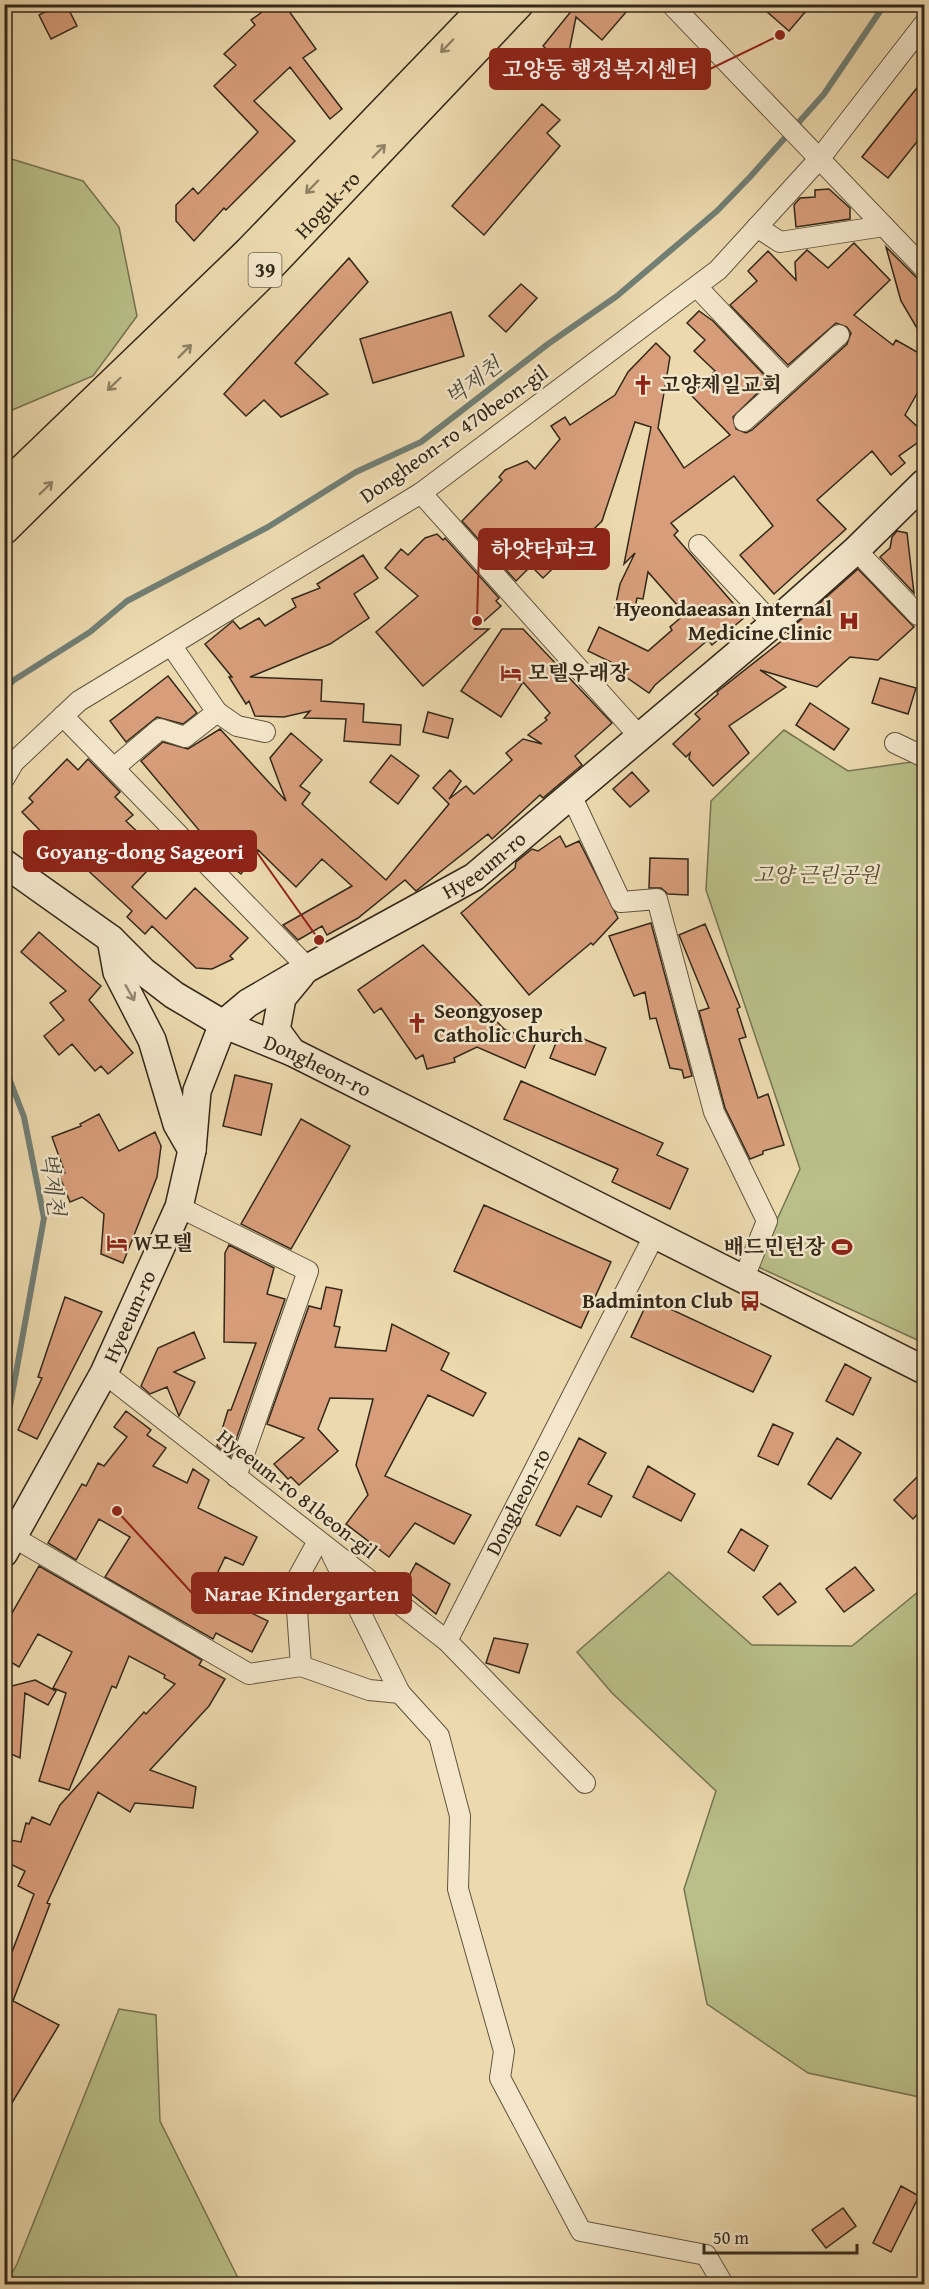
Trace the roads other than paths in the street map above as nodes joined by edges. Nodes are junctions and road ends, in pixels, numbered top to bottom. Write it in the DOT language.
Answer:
graph roads {
  1 [pos="488,4"];
  2 [pos="518,4"];
  3 [pos="671,4"];
  4 [pos="924,25"];
  5 [pos="814,152"];
  6 [pos="884,225"];
  7 [pos="758,227"];
  8 [pos="924,268"];
  9 [pos="697,286"];
  10 [pos="839,335"];
  11 [pos="787,382"];
  12 [pos="744,421"];
  13 [pos="924,483"];
  14 [pos="4,488"];
  15 [pos="421,493"];
  16 [pos="4,529"];
  17 [pos="699,545"];
  18 [pos="856,550"];
  19 [pos="924,616"];
  20 [pos="773,624"];
  21 [pos="171,645"];
  22 [pos="217,712"];
  23 [pos="63,716"];
  24 [pos="265,732"];
  25 [pos="640,737"];
  26 [pos="895,743"];
  27 [pos="924,756"];
  28 [pos="114,768"];
  29 [pos="4,779"];
  30 [pos="571,795"];
  31 [pos="4,863"];
  32 [pos="111,939"];
  33 [pos="308,968"];
  34 [pos="223,1024"];
  35 [pos="292,1052"];
  36 [pos="192,1150"];
  37 [pos="180,1207"];
  38 [pos="654,1236"];
  39 [pos="743,1280"];
  40 [pos="924,1370"];
  41 [pos="104,1373"];
  42 [pos="236,1477"];
  43 [pos="8,1544"];
  44 [pos="324,1545"];
  45 [pos="447,1641"];
  46 [pos="301,1666"];
  47 [pos="400,1693"];
  48 [pos="585,1784"];
  49 [pos="723,2284"];
  1 -- 14 [label="main road, Hoguk-ro / 39, one-way"];
  16 -- 2 [label="main road, Hoguk-ro / 39, one-way"];
  3 -- 5 [label="street"];
  4 -- 5 [label="street, Dongheon-ro 470beon-gil"];
  5 -- 6 [label="street"];
  5 -- 7 [label="street, Dongheon-ro 470beon-gil"];
  6 -- 7 [label="street"];
  6 -- 8 [label="street"];
  7 -- 9 [label="street, Dongheon-ro 470beon-gil"];
  9 -- 11 [label="street"];
  9 -- 15 [label="street, Dongheon-ro 470beon-gil"];
  10 -- 11 [label="street"];
  11 -- 12 [label="street"];
  13 -- 18 [label="main road, Hyeeum-ro"];
  15 -- 21 [label="street, Dongheon-ro 470beon-gil"];
  15 -- 25 [label="street"];
  17 -- 20 [label="street"];
  18 -- 19 [label="street"];
  18 -- 20 [label="main road, Hyeeum-ro"];
  20 -- 25 [label="main road, Hyeeum-ro"];
  21 -- 22 [label="street"];
  21 -- 23 [label="street, Dongheon-ro 470beon-gil"];
  22 -- 24 [label="street"];
  22 -- 28 [label="street"];
  23 -- 28 [label="street"];
  23 -- 29 [label="street, Dongheon-ro 470beon-gil"];
  25 -- 30 [label="main road, Hyeeum-ro"];
  26 -- 27 [label="street"];
  28 -- 33 [label="street"];
  30 -- 33 [label="main road, Hyeeum-ro"];
  30 -- 39 [label="street"];
  31 -- 32 [label="main road, Dongheon-ro"];
  32 -- 34 [label="main road, Dongheon-ro"];
  32 -- 36 [label="main road, one-way"];
  33 -- 34 [label="main road, Hyeeum-ro"];
  33 -- 35 [label="main road"];
  34 -- 35 [label="main road, Dongheon-ro"];
  34 -- 36 [label="main road, Hyeeum-ro"];
  35 -- 38 [label="main road, Dongheon-ro"];
  36 -- 37 [label="main road, Hyeeum-ro"];
  37 -- 41 [label="main road, Hyeeum-ro"];
  37 -- 42 [label="street"];
  38 -- 39 [label="main road, Dongheon-ro"];
  38 -- 45 [label="street, Dongheon-ro"];
  39 -- 40 [label="main road, Dongheon-ro"];
  41 -- 42 [label="street, Hyeeum-ro 81beon-gil"];
  41 -- 43 [label="main road, Hyeeum-ro"];
  42 -- 44 [label="street, Hyeeum-ro 81beon-gil"];
  43 -- 46 [label="street"];
  44 -- 45 [label="street, Hyeeum-ro 81beon-gil"];
  44 -- 46 [label="street"];
  44 -- 47 [label="street"];
  45 -- 48 [label="street, Hyeeum-ro 81beon-gil"];
  46 -- 47 [label="street"];
  47 -- 49 [label="street"];
}
